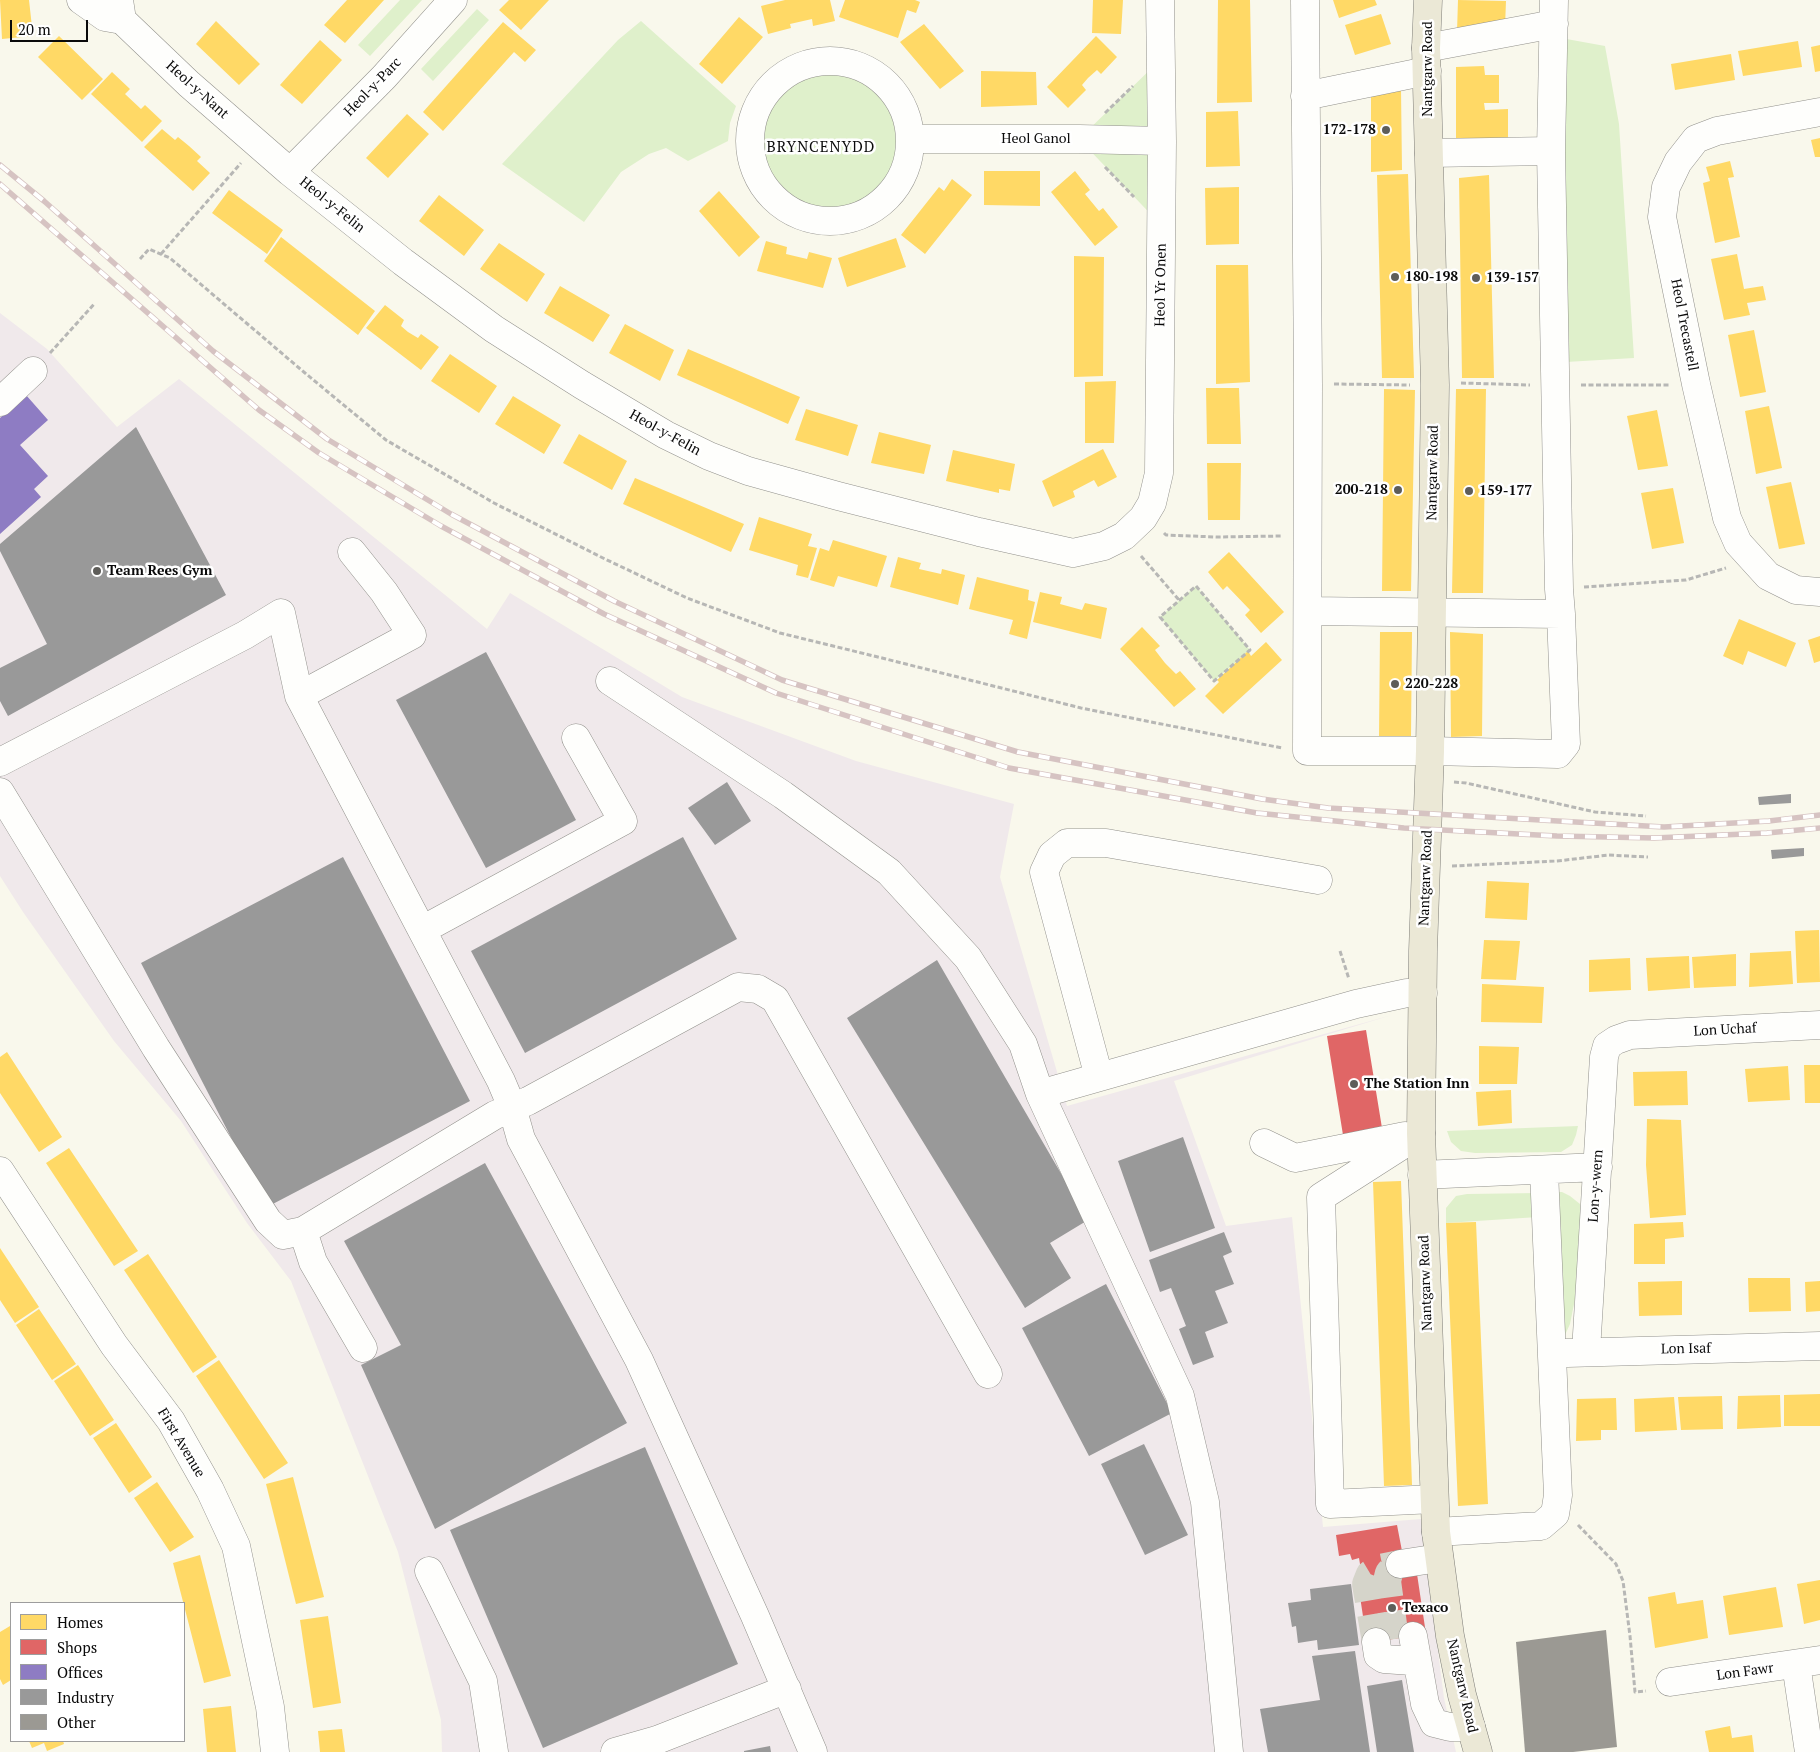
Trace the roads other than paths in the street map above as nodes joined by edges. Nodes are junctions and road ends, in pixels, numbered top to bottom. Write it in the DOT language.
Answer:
graph roads {
  1 [pos="81,0"];
  2 [pos="453,0"];
  3 [pos="1160,0"];
  4 [pos="1305,0"];
  5 [pos="1428,0"];
  6 [pos="120,10"];
  7 [pos="1554,12"];
  8 [pos="1426,60"];
  9 [pos="1305,96"];
  10 [pos="1820,112"];
  11 [pos="910,139"];
  12 [pos="1162,141"];
  13 [pos="1551,151"];
  14 [pos="1428,153"];
  15 [pos="290,172"];
  16 [pos="33,371"];
  17 [pos="0,402"];
  18 [pos="1114,541"];
  19 [pos="352,552"];
  20 [pos="1820,592"];
  21 [pos="1560,601"];
  22 [pos="1308,611"];
  23 [pos="1431,612"];
  24 [pos="610,681"];
  25 [pos="299,696"];
  26 [pos="576,738"];
  27 [pos="1430,750"];
  28 [pos="0,762"];
  29 [pos="0,792"];
  30 [pos="1318,880"];
  31 [pos="422,930"];
  32 [pos="1423,993"];
  33 [pos="1820,1024"];
  34 [pos="1630,1035"];
  35 [pos="1099,1077"];
  36 [pos="1040,1094"];
  37 [pos="512,1108"];
  38 [pos="1421,1133"];
  39 [pos="1264,1143"];
  40 [pos="1598,1167"];
  41 [pos="1544,1170"];
  42 [pos="0,1171"];
  43 [pos="1422,1174"];
  44 [pos="303,1231"];
  45 [pos="1820,1346"];
  46 [pos="363,1348"];
  47 [pos="1586,1351"];
  48 [pos="1552,1354"];
  49 [pos="988,1374"];
  50 [pos="1434,1499"];
  51 [pos="1419,1558"];
  52 [pos="429,1571"];
  53 [pos="1401,1648"];
  54 [pos="1808,1662"];
  55 [pos="1670,1682"];
  56 [pos="787,1689"];
  57 [pos="1475,1740"];
  58 [pos="274,1752"];
  59 [pos="494,1752"];
  60 [pos="615,1752"];
  61 [pos="813,1752"];
  62 [pos="1229,1752"];
  63 [pos="1810,1752"];
  1 -- 6 [label="street"];
  2 -- 15 [label="street, Heol-y-Parc"];
  3 -- 12 [label="street, Heol Yr Onen"];
  4 -- 9 [label="street"];
  5 -- 8 [label="main road, Nantgarw Road"];
  6 -- 15 [label="street, Heol-y-Nant"];
  7 -- 8 [label="street"];
  7 -- 13 [label="street"];
  8 -- 9 [label="street"];
  8 -- 14 [label="main road, Nantgarw Road"];
  9 -- 22 [label="street"];
  10 -- 20 [label="street, Heol Trecastell"];
  11 -- 11 [label="street"];
  11 -- 12 [label="street, Heol Ganol"];
  12 -- 18 [label="street, Heol Yr Onen"];
  13 -- 14 [label="street"];
  13 -- 21 [label="street"];
  14 -- 23 [label="main road, Nantgarw Road"];
  15 -- 18 [label="street, Heol-y-Felin"];
  16 -- 17 [label="street"];
  19 -- 25 [label="street"];
  21 -- 23 [label="street"];
  21 -- 27 [label="street"];
  22 -- 23 [label="street"];
  22 -- 27 [label="street"];
  23 -- 27 [label="main road, Nantgarw Road"];
  24 -- 36 [label="street"];
  25 -- 28 [label="street"];
  25 -- 31 [label="street"];
  26 -- 31 [label="street"];
  27 -- 32 [label="main road, Nantgarw Road"];
  29 -- 44 [label="street"];
  30 -- 35 [label="street"];
  31 -- 37 [label="street"];
  32 -- 35 [label="street"];
  32 -- 38 [label="main road, Nantgarw Road"];
  33 -- 34 [label="street, Lon Uchaf"];
  34 -- 40 [label="street, Lon-y-wern"];
  35 -- 36 [label="street"];
  36 -- 62 [label="street"];
  37 -- 44 [label="street"];
  37 -- 49 [label="street"];
  37 -- 56 [label="street"];
  38 -- 39 [label="street"];
  38 -- 43 [label="main road, Nantgarw Road"];
  38 -- 50 [label="street"];
  40 -- 41 [label="street"];
  40 -- 47 [label="street, Lon-y-wern"];
  41 -- 43 [label="street"];
  41 -- 48 [label="street"];
  42 -- 58 [label="street, First Avenue"];
  43 -- 50 [label="main road, Nantgarw Road"];
  44 -- 46 [label="street"];
  45 -- 47 [label="street, Lon Isaf"];
  47 -- 48 [label="street, Lon Isaf"];
  48 -- 51 [label="street"];
  50 -- 51 [label="main road, Nantgarw Road"];
  51 -- 57 [label="main road, Nantgarw Road"];
  52 -- 59 [label="street"];
  53 -- 57 [label="street"];
  54 -- 55 [label="street, Lon Fawr"];
  54 -- 63 [label="street"];
  56 -- 60 [label="street"];
  56 -- 61 [label="street"];
}
